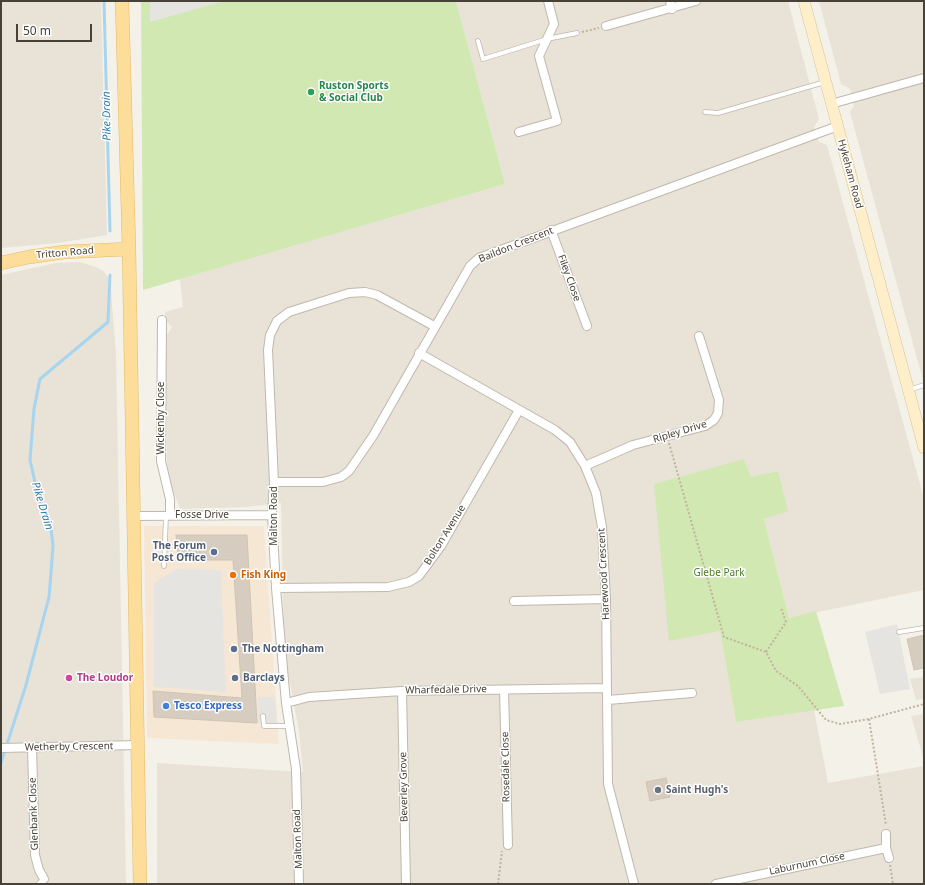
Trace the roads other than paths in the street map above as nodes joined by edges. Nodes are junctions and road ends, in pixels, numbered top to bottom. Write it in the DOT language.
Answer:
graph roads {
  1 [pos="122,1"];
  2 [pos="548,1"];
  3 [pos="696,1"];
  4 [pos="804,1"];
  5 [pos="671,5"];
  6 [pos="606,26"];
  7 [pos="577,33"];
  8 [pos="547,39"];
  9 [pos="478,41"];
  10 [pos="924,78"];
  11 [pos="826,82"];
  12 [pos="832,104"];
  13 [pos="705,112"];
  14 [pos="838,126"];
  15 [pos="519,132"];
  16 [pos="551,230"];
  17 [pos="129,249"];
  18 [pos="1,263"];
  19 [pos="162,320"];
  20 [pos="434,326"];
  21 [pos="586,326"];
  22 [pos="699,336"];
  23 [pos="419,353"];
  24 [pos="924,385"];
  25 [pos="908,390"];
  26 [pos="519,410"];
  27 [pos="924,448"];
  28 [pos="585,466"];
  29 [pos="274,482"];
  30 [pos="168,515"];
  31 [pos="272,515"];
  32 [pos="133,516"];
  33 [pos="164,566"];
  34 [pos="276,588"];
  35 [pos="606,599"];
  36 [pos="514,601"];
  37 [pos="924,628"];
  38 [pos="899,632"];
  39 [pos="608,688"];
  40 [pos="504,690"];
  41 [pos="402,691"];
  42 [pos="692,693"];
  43 [pos="608,700"];
  44 [pos="286,702"];
  45 [pos="263,716"];
  46 [pos="289,726"];
  47 [pos="138,745"];
  48 [pos="1,748"];
  49 [pos="32,748"];
  50 [pos="886,834"];
  51 [pos="508,845"];
  52 [pos="886,848"];
  53 [pos="889,858"];
  54 [pos="41,881"];
  55 [pos="140,884"];
  56 [pos="300,884"];
  57 [pos="406,884"];
  58 [pos="634,884"];
  59 [pos="716,884"];
  1 -- 17 [label="main road"];
  2 -- 8 [label="street"];
  3 -- 5 [label="street"];
  4 -- 11 [label="street, Hykeham Road"];
  5 -- 6 [label="street"];
  7 -- 8 [label="lane"];
  8 -- 9 [label="lane"];
  8 -- 15 [label="street"];
  10 -- 12 [label="street"];
  11 -- 12 [label="street, Hykeham Road"];
  11 -- 13 [label="lane"];
  12 -- 14 [label="street, Hykeham Road"];
  14 -- 16 [label="street, Baildon Crescent"];
  14 -- 25 [label="street, Hykeham Road"];
  16 -- 20 [label="street, Baildon Crescent"];
  16 -- 21 [label="street, Filey Close"];
  17 -- 18 [label="main road, Tritton Road"];
  17 -- 32 [label="main road"];
  19 -- 30 [label="street, Wickenby Close"];
  20 -- 23 [label="street, Baildon Crescent"];
  20 -- 29 [label="street, Malton Road"];
  22 -- 28 [label="street, Ripley Drive"];
  23 -- 26 [label="street, Harewood Crescent"];
  23 -- 29 [label="street, Baildon Crescent"];
  24 -- 25 [label="lane"];
  25 -- 27 [label="street, Hykeham Road"];
  26 -- 28 [label="street, Harewood Crescent"];
  26 -- 34 [label="street, Bolton Avenue"];
  28 -- 35 [label="street, Harewood Crescent"];
  29 -- 31 [label="street, Malton Road"];
  30 -- 31 [label="street, Fosse Drive"];
  30 -- 32 [label="street, Fosse Drive"];
  30 -- 33 [label="lane"];
  31 -- 34 [label="street, Malton Road"];
  32 -- 47 [label="main road"];
  34 -- 44 [label="street, Malton Road"];
  35 -- 36 [label="street"];
  35 -- 39 [label="street, Harewood Crescent"];
  37 -- 38 [label="lane"];
  39 -- 40 [label="street, Wharfedale Drive"];
  39 -- 43 [label="street, Harewood Crescent"];
  40 -- 41 [label="street, Wharfedale Drive"];
  40 -- 51 [label="street, Rosedale Close"];
  41 -- 44 [label="street, Wharfedale Drive"];
  41 -- 57 [label="street, Beverley Grove"];
  42 -- 43 [label="street"];
  43 -- 58 [label="street, Harewood Crescent"];
  44 -- 46 [label="street, Malton Road"];
  45 -- 46 [label="lane"];
  46 -- 56 [label="street, Malton Road"];
  47 -- 49 [label="street, Wetherby Crescent"];
  47 -- 55 [label="main road"];
  48 -- 49 [label="street, Wetherby Crescent"];
  49 -- 54 [label="street, Glenbank Close"];
  50 -- 52 [label="street"];
  52 -- 53 [label="street"];
  52 -- 59 [label="street, Laburnum Close"];
}
